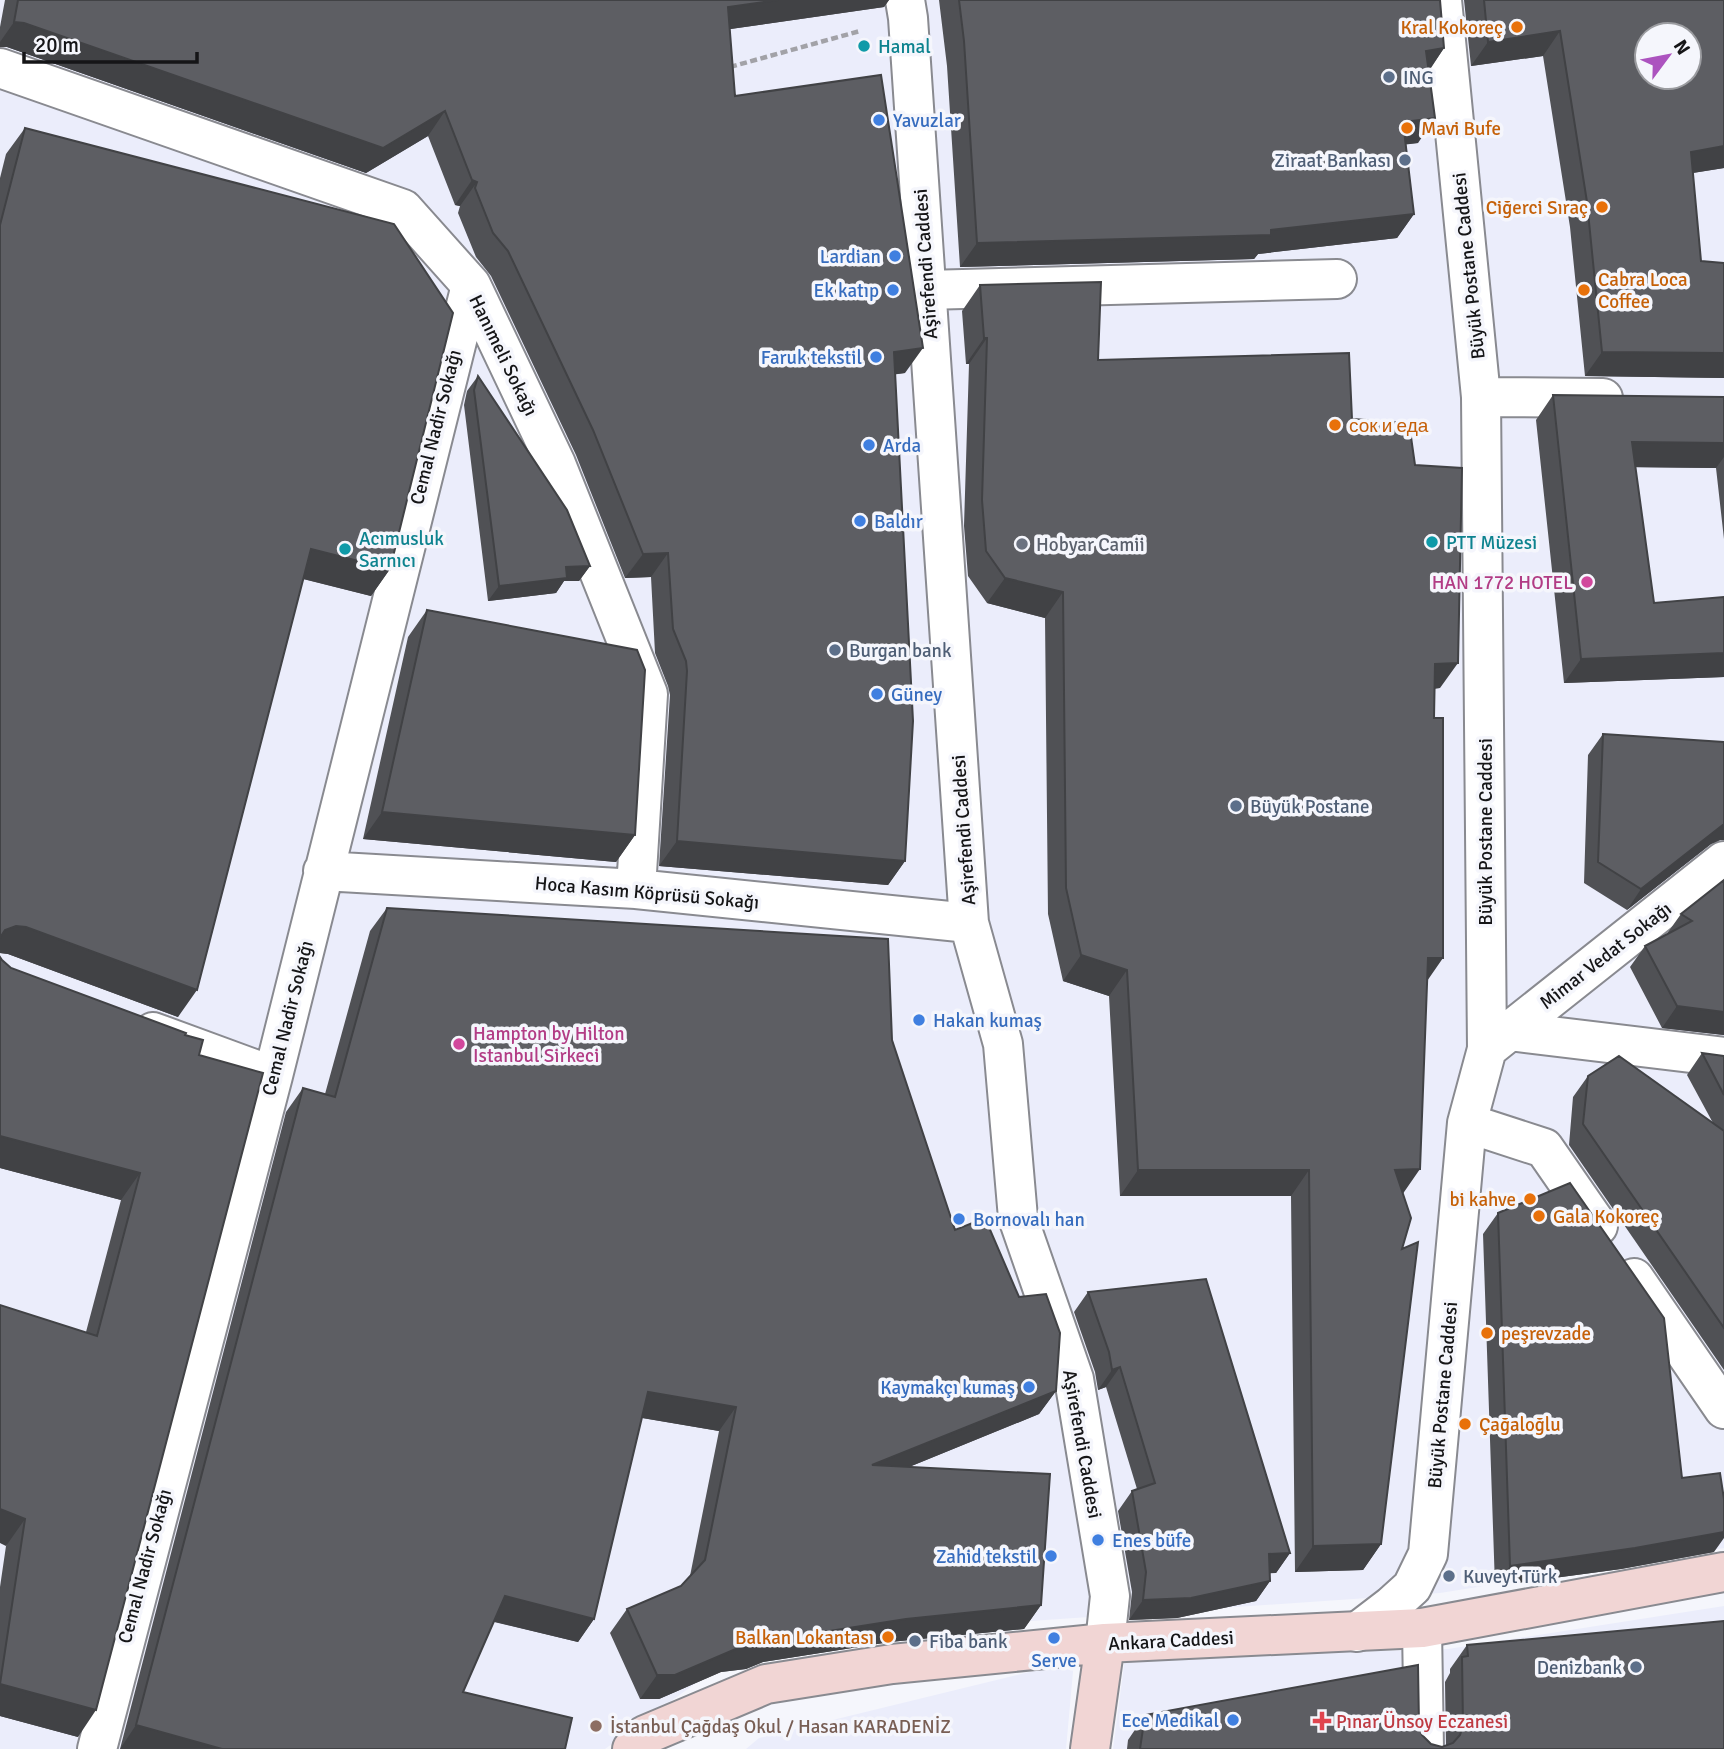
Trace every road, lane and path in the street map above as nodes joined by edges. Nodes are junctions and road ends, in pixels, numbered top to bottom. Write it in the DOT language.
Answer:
graph roads {
  1 [pos="1442,0"];
  2 [pos="906,9"];
  3 [pos="0,68"];
  4 [pos="722,69"];
  5 [pos="1337,279"];
  6 [pos="471,285"];
  7 [pos="926,290"];
  8 [pos="1481,397"];
  9 [pos="1643,399"];
  10 [pos="1724,862"];
  11 [pos="323,870"];
  12 [pos="636,889"];
  13 [pos="969,923"];
  14 [pos="117,1018"];
  15 [pos="1498,1040"];
  16 [pos="1724,1057"];
  17 [pos="273,1076"];
  18 [pos="1467,1123"];
  19 [pos="1724,1409"];
  20 [pos="1724,1572"];
  21 [pos="1422,1628"];
  22 [pos="1357,1632"];
  23 [pos="1105,1643"];
  24 [pos="97,1749"];
  25 [pos="632,1749"];
  26 [pos="1090,1749"];
  27 [pos="1424,1749"];
  1 -- 8 [label="street, Büyük Postane Caddesi"];
  2 -- 4 [label="path"];
  2 -- 7 [label="street, Aşirefendi Caddesi"];
  3 -- 6 [label="street, Hanımeli Sokağı"];
  5 -- 7 [label="street"];
  6 -- 11 [label="street, Cemal Nadir Sokağı"];
  6 -- 12 [label="street, Hanımeli Sokağı"];
  7 -- 13 [label="street, Aşirefendi Caddesi"];
  8 -- 9 [label="street"];
  8 -- 15 [label="street, Büyük Postane Caddesi"];
  10 -- 15 [label="street, Mimar Vedat Sokağı"];
  11 -- 12 [label="street, Hoca Kasım Köprüsü Sokağı"];
  11 -- 17 [label="street, Cemal Nadir Sokağı"];
  12 -- 13 [label="street, Hoca Kasım Köprüsü Sokağı"];
  13 -- 23 [label="street, Aşirefendi Caddesi"];
  14 -- 17 [label="street"];
  15 -- 16 [label="street"];
  15 -- 18 [label="street, Büyük Postane Caddesi"];
  17 -- 24 [label="street, Cemal Nadir Sokağı"];
  18 -- 19 [label="street"];
  18 -- 22 [label="street, Büyük Postane Caddesi"];
  20 -- 21 [label="main road, Ankara Caddesi"];
  21 -- 22 [label="main road, Ankara Caddesi"];
  21 -- 27 [label="street"];
  22 -- 23 [label="main road, Ankara Caddesi"];
  23 -- 25 [label="main road, Ankara Caddesi"];
  23 -- 26 [label="main road"];
}
